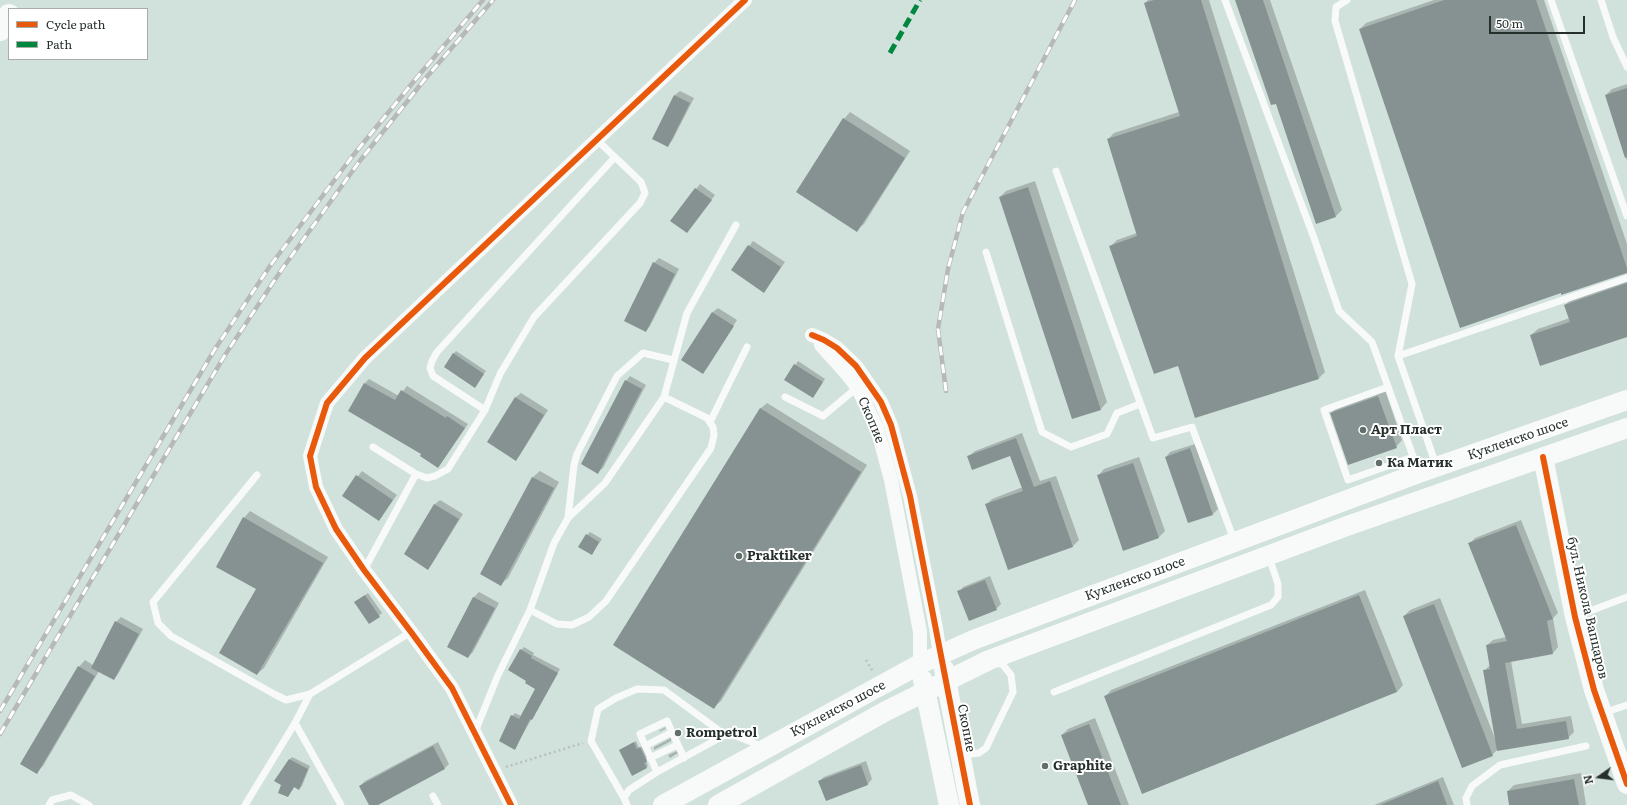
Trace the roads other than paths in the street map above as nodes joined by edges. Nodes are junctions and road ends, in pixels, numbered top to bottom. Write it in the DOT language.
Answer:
graph roads {
  1 [pos="745,0"];
  2 [pos="1225,0"];
  3 [pos="1347,0"];
  4 [pos="1551,0"];
  5 [pos="1601,0"];
  6 [pos="8,17"];
  7 [pos="0,30"];
  8 [pos="1627,67"];
  9 [pos="597,140"];
  10 [pos="615,157"];
  11 [pos="1056,171"];
  12 [pos="1627,216"];
  13 [pos="736,224"];
  14 [pos="986,252"];
  15 [pos="1627,278"];
  16 [pos="812,334"];
  17 [pos="747,347"];
  18 [pos="1398,356"];
  19 [pos="673,360"];
  20 [pos="862,384"];
  21 [pos="1388,387"];
  22 [pos="664,397"];
  23 [pos="785,397"];
  24 [pos="1627,400"];
  25 [pos="1140,404"];
  26 [pos="485,410"];
  27 [pos="710,422"];
  28 [pos="1627,428"];
  29 [pos="373,447"];
  30 [pos="1543,457"];
  31 [pos="1423,465"];
  32 [pos="416,474"];
  33 [pos="257,475"];
  34 [pos="910,496"];
  35 [pos="894,498"];
  36 [pos="568,518"];
  37 [pos="1235,542"];
  38 [pos="1268,555"];
  39 [pos="364,570"];
  40 [pos="1627,597"];
  41 [pos="530,610"];
  42 [pos="1575,617"];
  43 [pos="411,632"];
  44 [pos="940,655"];
  45 [pos="989,660"];
  46 [pos="920,664"];
  47 [pos="946,681"];
  48 [pos="925,691"];
  49 [pos="1054,692"];
  50 [pos="310,694"];
  51 [pos="1627,705"];
  52 [pos="1602,713"];
  53 [pos="295,723"];
  54 [pos="954,728"];
  55 [pos="475,732"];
  56 [pos="672,732"];
  57 [pos="725,735"];
  58 [pos="678,745"];
  59 [pos="645,746"];
  60 [pos="1586,746"];
  61 [pos="766,747"];
  62 [pos="650,758"];
  63 [pos="684,758"];
  64 [pos="657,772"];
  65 [pos="1627,784"];
  66 [pos="434,796"];
  67 [pos="624,798"];
  68 [pos="49,805"];
  69 [pos="89,805"];
  70 [pos="245,805"];
  71 [pos="341,805"];
  72 [pos="438,805"];
  73 [pos="511,805"];
  74 [pos="627,805"];
  75 [pos="663,805"];
  76 [pos="718,805"];
  77 [pos="949,805"];
  78 [pos="970,805"];
  79 [pos="1467,805"];
  1 -- 9 [label="street"];
  2 -- 21 [label="lane"];
  3 -- 18 [label="lane"];
  4 -- 12 [label="lane"];
  5 -- 8 [label="lane"];
  6 -- 7 [label="main road"];
  9 -- 10 [label="lane"];
  9 -- 39 [label="street"];
  10 -- 26 [label="lane"];
  10 -- 26 [label="lane"];
  11 -- 25 [label="lane"];
  13 -- 19 [label="lane"];
  14 -- 25 [label="lane"];
  15 -- 18 [label="lane"];
  16 -- 20 [label="street, Скопие"];
  17 -- 27 [label="lane"];
  18 -- 31 [label="lane"];
  19 -- 22 [label="lane"];
  19 -- 36 [label="lane"];
  20 -- 23 [label="lane"];
  20 -- 34 [label="street"];
  20 -- 35 [label="street, Скопие"];
  21 -- 31 [label="lane"];
  21 -- 31 [label="lane"];
  22 -- 27 [label="lane"];
  22 -- 36 [label="lane"];
  24 -- 31 [label="main road, Кукленско шосе"];
  25 -- 37 [label="lane"];
  26 -- 32 [label="lane"];
  27 -- 41 [label="lane"];
  28 -- 30 [label="main road, Кукленско шосе"];
  29 -- 32 [label="lane"];
  30 -- 38 [label="main road, Кукленско шосе"];
  30 -- 42 [label="main road, бул. Никола Вапцаров"];
  31 -- 37 [label="main road, Кукленско шосе"];
  32 -- 39 [label="lane"];
  33 -- 50 [label="lane"];
  34 -- 35 [label="street"];
  34 -- 44 [label="street"];
  35 -- 46 [label="street, Скопие"];
  36 -- 41 [label="lane"];
  37 -- 44 [label="main road, Кукленско шосе"];
  38 -- 45 [label="main road, Кукленско шосе"];
  38 -- 49 [label="lane"];
  39 -- 43 [label="street"];
  40 -- 42 [label="lane"];
  41 -- 55 [label="lane"];
  42 -- 52 [label="main road, бул. Никола Вапцаров"];
  43 -- 50 [label="lane"];
  43 -- 55 [label="street"];
  44 -- 46 [label="main road, Кукленско шосе"];
  44 -- 47 [label="main road, Скопие"];
  45 -- 47 [label="main road, Кукленско шосе"];
  45 -- 54 [label="lane"];
  46 -- 48 [label="main road, Скопие"];
  46 -- 61 [label="main road, Кукленско шосе"];
  47 -- 48 [label="main road, Кукленско шосе"];
  47 -- 54 [label="main road, Скопие"];
  48 -- 76 [label="main road, Кукленско шосе"];
  48 -- 77 [label="main road, Скопие"];
  50 -- 53 [label="lane"];
  51 -- 52 [label="lane"];
  52 -- 65 [label="main road, бул. Никола Вапцаров"];
  53 -- 70 [label="lane"];
  53 -- 71 [label="lane"];
  54 -- 78 [label="main road, Скопие"];
  55 -- 73 [label="street"];
  56 -- 58 [label="lane"];
  56 -- 59 [label="lane"];
  56 -- 59 [label="lane"];
  57 -- 61 [label="lane"];
  57 -- 63 [label="lane"];
  57 -- 67 [label="lane"];
  58 -- 62 [label="lane"];
  58 -- 63 [label="lane"];
  59 -- 62 [label="lane"];
  60 -- 79 [label="lane"];
  61 -- 75 [label="main road, Кукленско шосе"];
  62 -- 64 [label="lane"];
  63 -- 64 [label="lane"];
  64 -- 67 [label="lane"];
  66 -- 72 [label="lane"];
  67 -- 74 [label="lane"];
  68 -- 69 [label="lane"];
}
